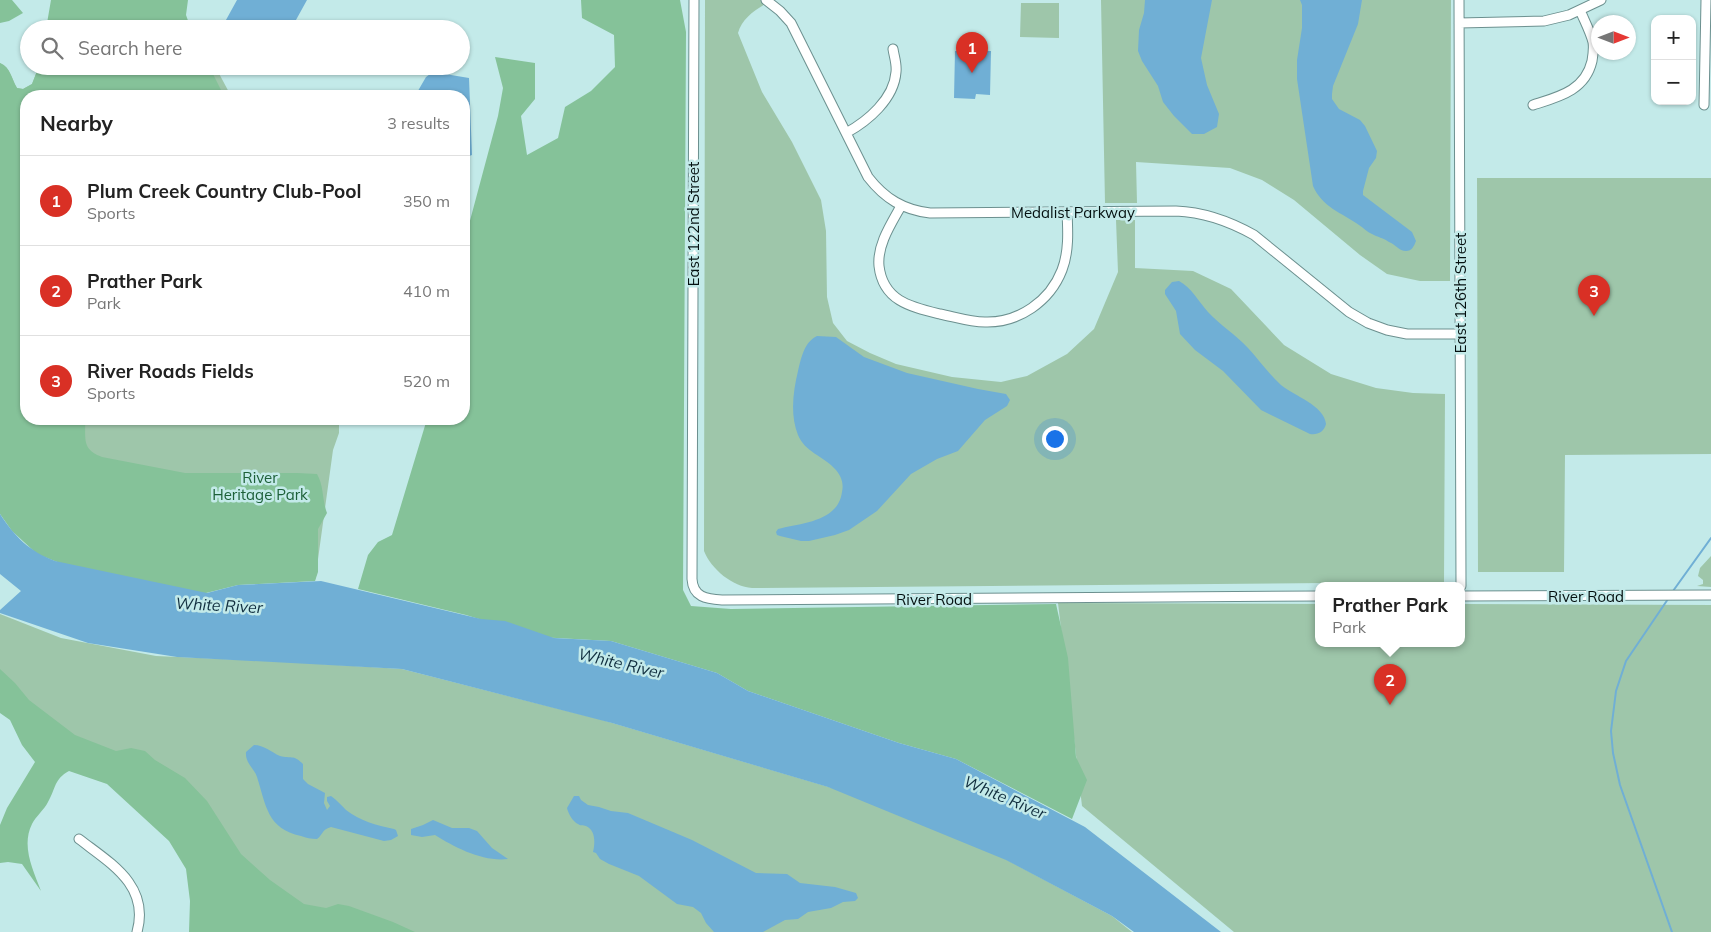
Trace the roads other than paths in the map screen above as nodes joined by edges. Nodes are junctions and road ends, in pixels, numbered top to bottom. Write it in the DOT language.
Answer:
graph roads {
  1 [pos="694,0"];
  2 [pos="766,0"];
  3 [pos="1459,0"];
  4 [pos="1601,0"];
  5 [pos="1706,0"];
  6 [pos="1580,10"];
  7 [pos="1459,23"];
  8 [pos="893,49"];
  9 [pos="1534,105"];
  10 [pos="1704,105"];
  11 [pos="846,133"];
  12 [pos="901,206"];
  13 [pos="1067,213"];
  14 [pos="1460,334"];
  15 [pos="693,448"];
  16 [pos="1461,582"];
  17 [pos="1711,595"];
  18 [pos="1315,596"];
  19 [pos="1465,596"];
  20 [pos="79,840"];
  21 [pos="137,932"];
  1 -- 15 [label="street, East 122nd Street"];
  2 -- 11 [label="street, Medalist Parkway"];
  3 -- 7 [label="street, East 126th Street"];
  4 -- 6 [label="street"];
  5 -- 10 [label="street"];
  6 -- 7 [label="street"];
  6 -- 9 [label="street"];
  7 -- 14 [label="street, East 126th Street"];
  8 -- 11 [label="street"];
  11 -- 12 [label="street, Medalist Parkway"];
  12 -- 13 [label="street, Medalist Parkway"];
  12 -- 13 [label="street"];
  13 -- 14 [label="street, Medalist Parkway"];
  14 -- 16 [label="street, East 126th Street"];
  15 -- 18 [label="street, River Road"];
  17 -- 19 [label="street, River Road"];
  20 -- 21 [label="street"];
}
